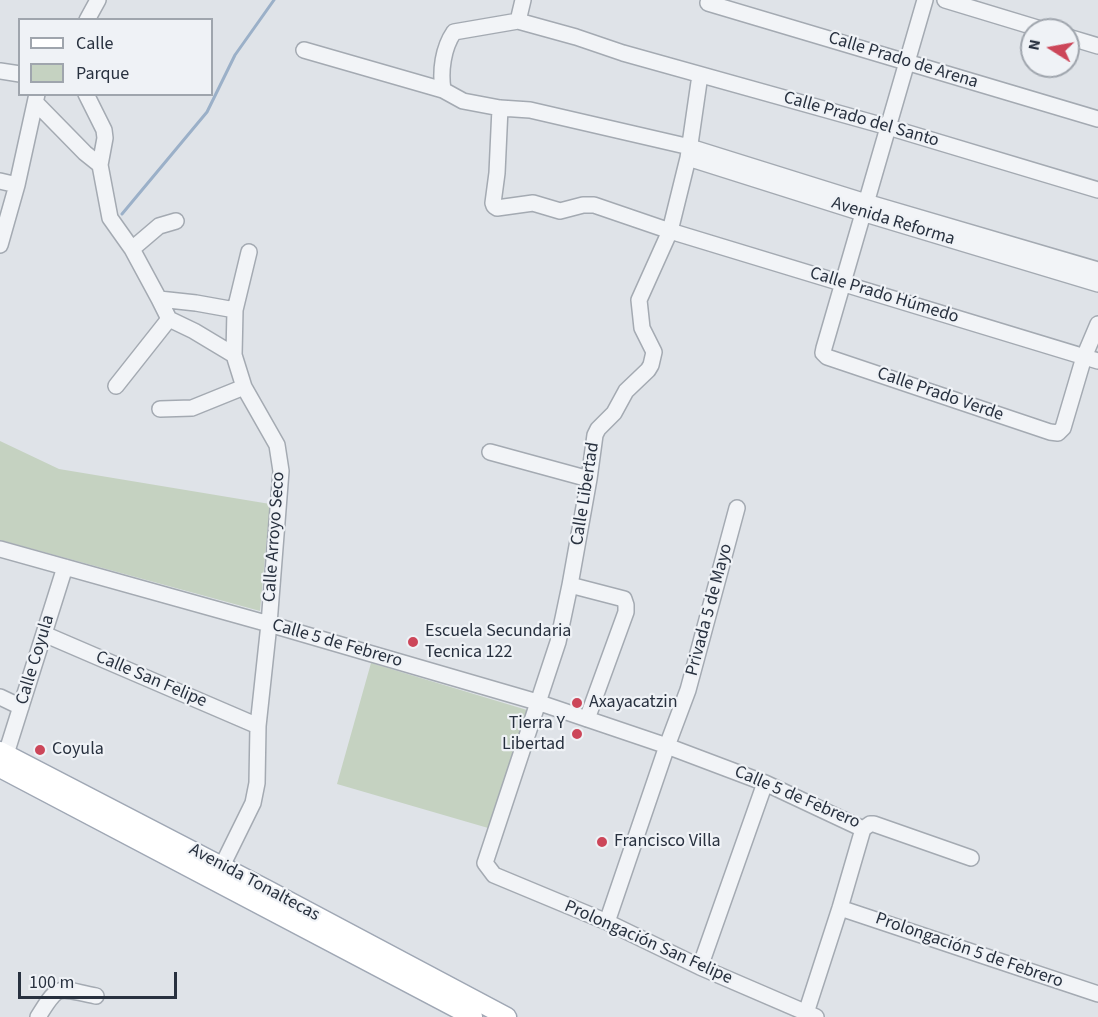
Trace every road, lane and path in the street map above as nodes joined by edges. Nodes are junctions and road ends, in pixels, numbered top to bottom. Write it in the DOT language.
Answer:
graph roads {
  1 [pos="98,0"];
  2 [pos="524,0"];
  3 [pos="925,0"];
  4 [pos="945,0"];
  5 [pos="708,3"];
  6 [pos="88,18"];
  7 [pos="518,21"];
  8 [pos="1020,23"];
  9 [pos="1080,41"];
  10 [pos="1098,46"];
  11 [pos="304,50"];
  12 [pos="907,63"];
  13 [pos="0,71"];
  14 [pos="18,74"];
  15 [pos="700,75"];
  16 [pos="443,90"];
  17 [pos="87,96"];
  18 [pos="36,98"];
  19 [pos="500,108"];
  20 [pos="1098,119"];
  21 [pos="888,127"];
  22 [pos="689,152"];
  23 [pos="100,165"];
  24 [pos="0,181"];
  25 [pos="17,185"];
  26 [pos="1098,190"];
  27 [pos="864,207"];
  28 [pos="176,221"];
  29 [pos="670,231"];
  30 [pos="0,245"];
  31 [pos="132,249"];
  32 [pos="249,252"];
  33 [pos="1098,270"];
  34 [pos="842,283"];
  35 [pos="1098,284"];
  36 [pos="159,299"];
  37 [pos="196,303"];
  38 [pos="235,310"];
  39 [pos="169,319"];
  40 [pos="1098,324"];
  41 [pos="194,331"];
  42 [pos="234,355"];
  43 [pos="1091,359"];
  44 [pos="116,386"];
  45 [pos="244,387"];
  46 [pos="160,409"];
  47 [pos="490,452"];
  48 [pos="589,479"];
  49 [pos="737,508"];
  50 [pos="0,549"];
  51 [pos="65,567"];
  52 [pos="570,585"];
  53 [pos="269,624"];
  54 [pos="44,634"];
  55 [pos="0,697"];
  56 [pos="537,702"];
  57 [pos="21,707"];
  58 [pos="587,719"];
  59 [pos="258,726"];
  60 [pos="667,746"];
  61 [pos="1,762"];
  62 [pos="765,783"];
  63 [pos="863,829"];
  64 [pos="971,858"];
  65 [pos="485,863"];
  66 [pos="222,866"];
  67 [pos="840,908"];
  68 [pos="607,922"];
  69 [pos="700,967"];
  70 [pos="1098,994"];
  71 [pos="96,996"];
  72 [pos="811,1015"];
  73 [pos="38,1017"];
  74 [pos="473,1017"];
  75 [pos="507,1017"];
  1 -- 6 [label="street"];
  2 -- 7 [label="street"];
  3 -- 12 [label="street"];
  4 -- 8 [label="street"];
  5 -- 12 [label="street, Calle Prado de Arena"];
  7 -- 15 [label="street, Calle Prado del Santo"];
  7 -- 16 [label="street"];
  9 -- 10 [label="street"];
  11 -- 16 [label="street, Avenida Reforma"];
  12 -- 20 [label="street, Calle Prado de Arena"];
  12 -- 21 [label="street"];
  13 -- 14 [label="street"];
  15 -- 21 [label="street, Calle Prado del Santo"];
  15 -- 22 [label="street"];
  16 -- 19 [label="street, Avenida Reforma"];
  17 -- 23 [label="street"];
  18 -- 23 [label="street"];
  18 -- 25 [label="street"];
  19 -- 22 [label="street, Avenida Reforma"];
  19 -- 29 [label="street, Calle Prado Húmedo"];
  21 -- 26 [label="street, Calle Prado del Santo"];
  21 -- 27 [label="street"];
  22 -- 27 [label="street, Avenida Reforma"];
  22 -- 29 [label="street"];
  23 -- 31 [label="street"];
  24 -- 25 [label="street"];
  25 -- 30 [label="street"];
  27 -- 33 [label="street, Avenida Reforma"];
  27 -- 34 [label="street"];
  27 -- 35 [label="street, Avenida Reforma"];
  28 -- 31 [label="street"];
  29 -- 34 [label="street, Calle Prado Húmedo"];
  29 -- 48 [label="street, Calle Libertad"];
  31 -- 36 [label="street"];
  32 -- 38 [label="street, Calle Arroyo Seco"];
  34 -- 43 [label="street, Calle Prado Húmedo"];
  34 -- 43 [label="street, Calle Prado Verde"];
  36 -- 37 [label="street"];
  36 -- 39 [label="street"];
  37 -- 38 [label="street"];
  37 -- 41 [label="street"];
  38 -- 42 [label="street, Calle Arroyo Seco"];
  39 -- 41 [label="street"];
  39 -- 44 [label="street"];
  40 -- 43 [label="street"];
  41 -- 42 [label="street"];
  42 -- 45 [label="street, Calle Arroyo Seco"];
  45 -- 46 [label="street"];
  45 -- 53 [label="street, Calle Arroyo Seco"];
  47 -- 48 [label="street"];
  48 -- 52 [label="street, Calle Libertad"];
  49 -- 60 [label="street, Privada 5 de Mayo"];
  50 -- 51 [label="street, Calle 5 de Febrero"];
  51 -- 53 [label="street, Calle 5 de Febrero"];
  51 -- 54 [label="street, Calle Coyula"];
  52 -- 56 [label="street, Calle Libertad"];
  52 -- 58 [label="street"];
  53 -- 56 [label="street, Calle 5 de Febrero"];
  53 -- 59 [label="street, Calle Arroyo Seco"];
  54 -- 57 [label="street, Calle Coyula"];
  54 -- 59 [label="street, Calle San Felipe"];
  55 -- 57 [label="street"];
  56 -- 58 [label="street, Calle 5 de Febrero"];
  56 -- 65 [label="street, Calle Libertad"];
  57 -- 61 [label="street, Calle Coyula"];
  58 -- 60 [label="street, Calle 5 de Febrero"];
  59 -- 66 [label="street, Calle Arroyo Seco"];
  60 -- 62 [label="street, Calle 5 de Febrero"];
  60 -- 68 [label="street, Privada 5 de Mayo"];
  61 -- 66 [label="main road, Avenida Tonaltecas"];
  61 -- 74 [label="main road, Avenida Tonaltecas"];
  62 -- 63 [label="street, Calle 5 de Febrero"];
  62 -- 69 [label="street"];
  63 -- 64 [label="street, Calle 5 de Febrero"];
  63 -- 67 [label="street"];
  65 -- 68 [label="street, Prolongación San Felipe"];
  66 -- 75 [label="main road, Avenida Tonaltecas"];
  67 -- 70 [label="street, Prolongación 5 de Febrero"];
  67 -- 72 [label="street"];
  68 -- 69 [label="street, Prolongación San Felipe"];
  69 -- 72 [label="street, Prolongación San Felipe"];
  71 -- 73 [label="street"];
}
